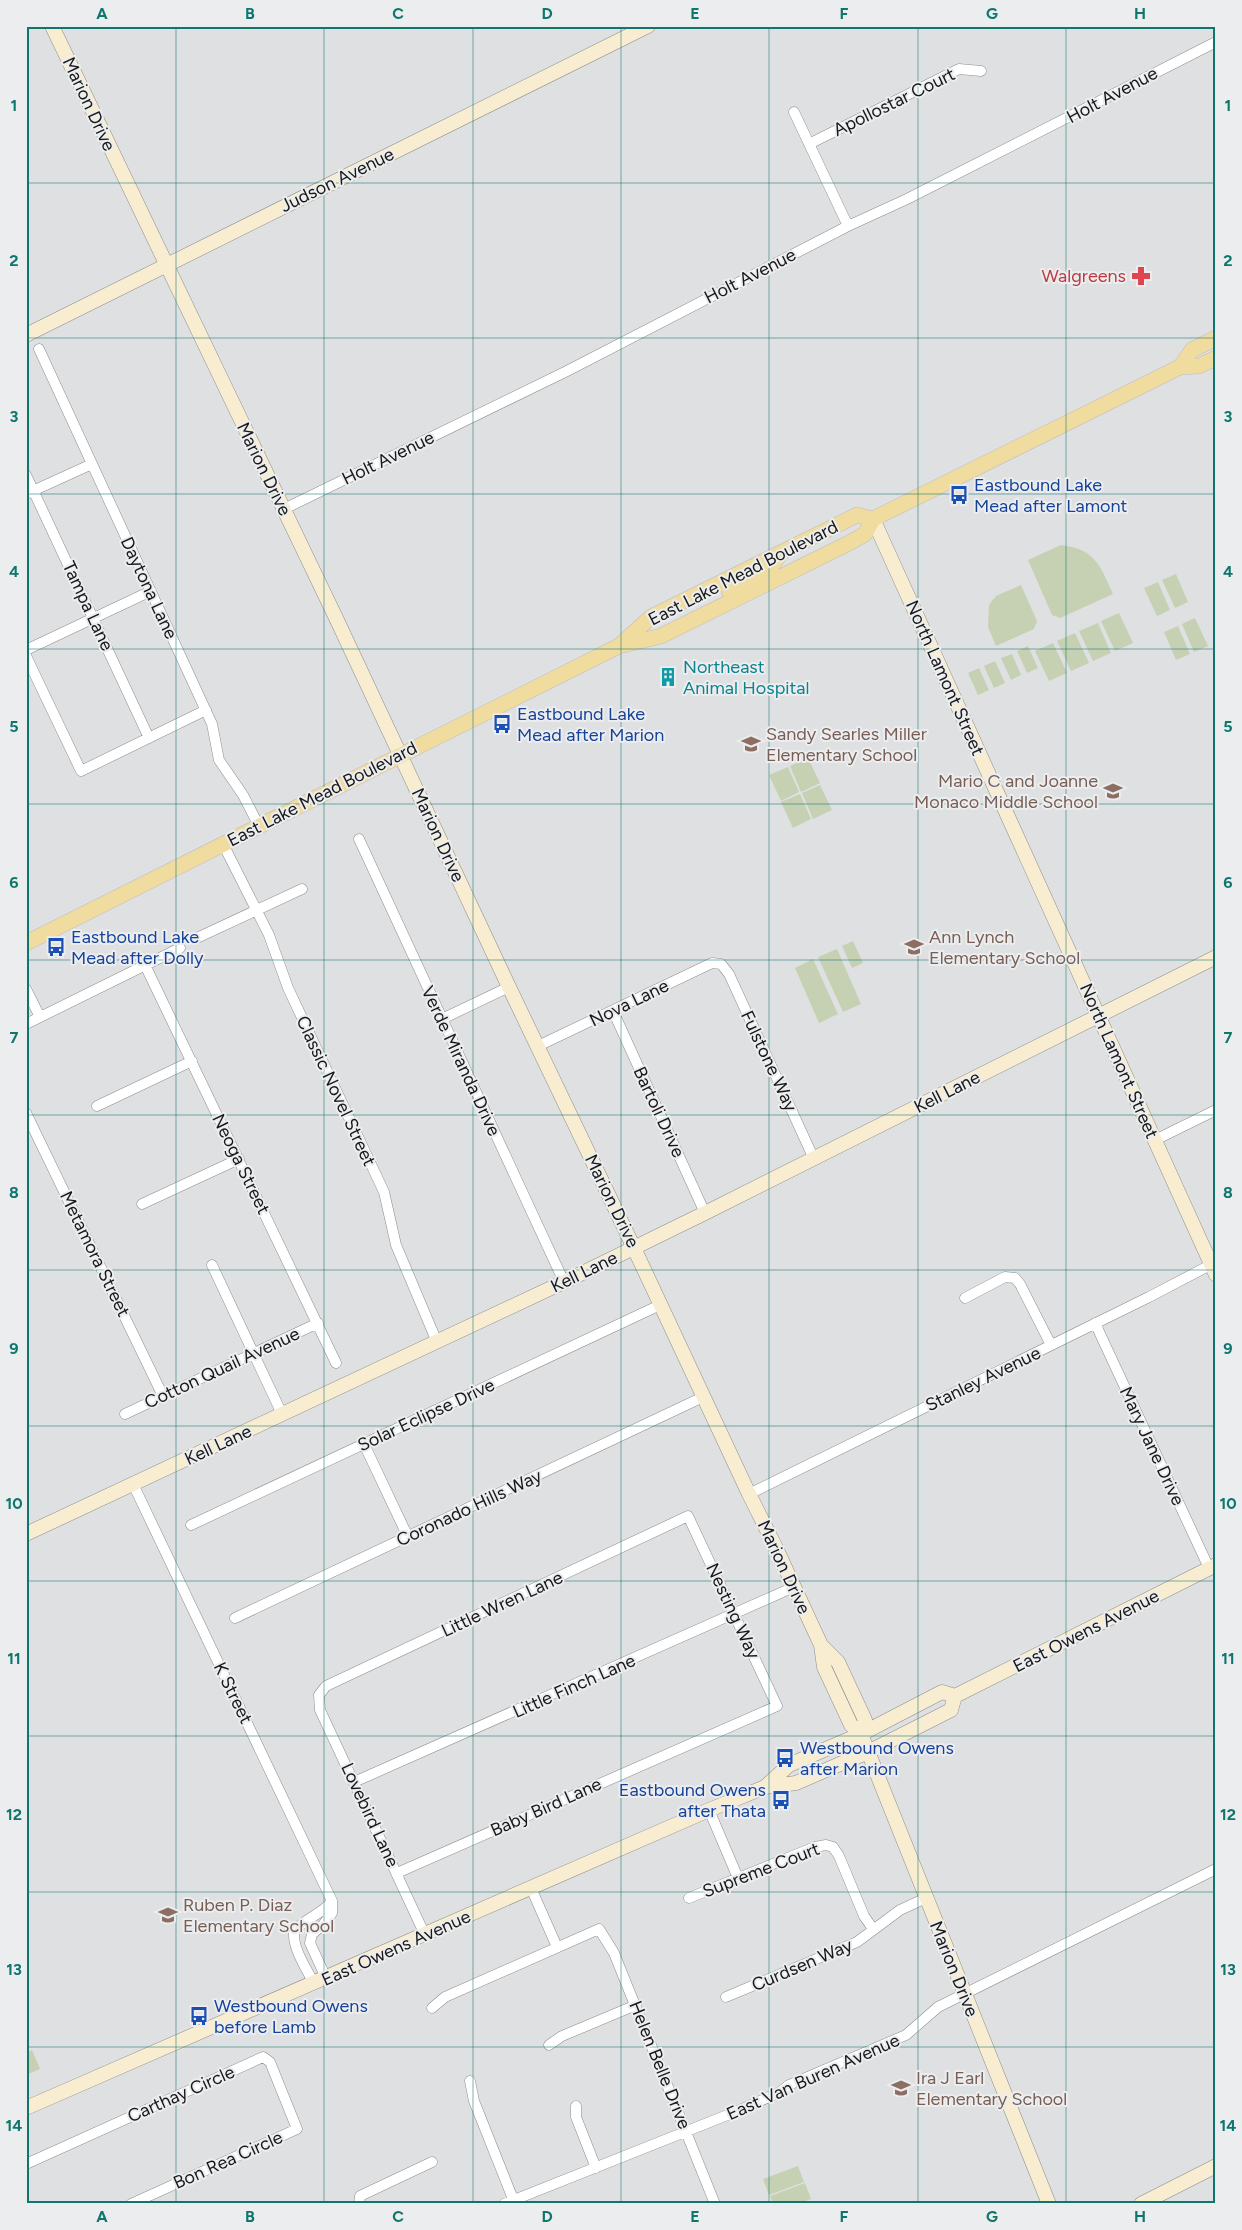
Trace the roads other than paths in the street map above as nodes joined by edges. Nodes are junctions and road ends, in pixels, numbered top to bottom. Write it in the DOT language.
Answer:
graph roads {
  1 [pos="52,26"];
  2 [pos="646,27"];
  3 [pos="1216,42"];
  4 [pos="980,71"];
  5 [pos="794,112"];
  6 [pos="809,144"];
  7 [pos="848,226"];
  8 [pos="165,265"];
  9 [pos="26,335"];
  10 [pos="1216,338"];
  11 [pos="39,349"];
  12 [pos="1216,358"];
  13 [pos="1180,367"];
  14 [pos="92,464"];
  15 [pos="26,475"];
  16 [pos="30,492"];
  17 [pos="284,509"];
  18 [pos="873,519"];
  19 [pos="784,551"];
  20 [pos="151,591"];
  21 [pos="704,615"];
  22 [pos="93,618"];
  23 [pos="619,646"];
  24 [pos="26,650"];
  25 [pos="26,656"];
  26 [pos="206,710"];
  27 [pos="149,738"];
  28 [pos="400,755"];
  29 [pos="259,826"];
  30 [pos="359,839"];
  31 [pos="223,844"];
  32 [pos="302,889"];
  33 [pos="257,910"];
  34 [pos="198,938"];
  35 [pos="26,942"];
  36 [pos="180,948"];
  37 [pos="1216,957"];
  38 [pos="721,964"];
  39 [pos="146,965"];
  40 [pos="509,987"];
  41 [pos="26,989"];
  42 [pos="613,1011"];
  43 [pos="1099,1015"];
  44 [pos="40,1017"];
  45 [pos="442,1019"];
  46 [pos="26,1024"];
  47 [pos="538,1046"];
  48 [pos="192,1061"];
  49 [pos="97,1106"];
  50 [pos="1216,1110"];
  51 [pos="26,1112"];
  52 [pos="1155,1140"];
  53 [pos="239,1159"];
  54 [pos="814,1159"];
  55 [pos="142,1204"];
  56 [pos="706,1214"];
  57 [pos="634,1248"];
  58 [pos="212,1265"];
  59 [pos="1214,1267"];
  60 [pos="564,1282"];
  61 [pos="965,1298"];
  62 [pos="660,1305"];
  63 [pos="318,1323"];
  64 [pos="1095,1323"];
  65 [pos="437,1342"];
  66 [pos="1051,1344"];
  67 [pos="254,1353"];
  68 [pos="336,1363"];
  69 [pos="163,1396"];
  70 [pos="703,1397"];
  71 [pos="125,1414"];
  72 [pos="282,1414"];
  73 [pos="364,1444"];
  74 [pos="133,1484"];
  75 [pos="749,1494"];
  76 [pos="688,1516"];
  77 [pos="191,1526"];
  78 [pos="26,1534"];
  79 [pos="408,1537"];
  80 [pos="1213,1566"];
  81 [pos="794,1587"];
  82 [pos="735,1615"];
  83 [pos="235,1618"];
  84 [pos="319,1695"];
  85 [pos="956,1696"];
  86 [pos="777,1706"];
  87 [pos="861,1734"];
  88 [pos="868,1752"];
  89 [pos="354,1782"];
  90 [pos="765,1786"];
  91 [pos="709,1810"];
  92 [pos="1216,1869"];
  93 [pos="397,1873"];
  94 [pos="738,1878"];
  95 [pos="531,1888"];
  96 [pos="689,1898"];
  97 [pos="926,1898"];
  98 [pos="332,1901"];
  99 [pos="873,1929"];
  100 [pos="425,1935"];
  101 [pos="557,1947"];
  102 [pos="320,1981"];
  103 [pos="965,1994"];
  104 [pos="726,1997"];
  105 [pos="636,2005"];
  106 [pos="432,2008"];
  107 [pos="549,2045"];
  108 [pos="470,2081"];
  109 [pos="576,2106"];
  110 [pos="26,2108"];
  111 [pos="297,2129"];
  112 [pos="686,2132"];
  113 [pos="432,2162"];
  114 [pos="26,2164"];
  115 [pos="1216,2166"];
  116 [pos="596,2168"];
  117 [pos="511,2202"];
  118 [pos="131,2204"];
  119 [pos="358,2204"];
  120 [pos="715,2204"];
  121 [pos="1049,2204"];
  122 [pos="1141,2204"];
  1 -- 8 [label="street, Marion Drive"];
  2 -- 8 [label="street, Judson Avenue"];
  3 -- 7 [label="street, Holt Avenue"];
  4 -- 6 [label="street, Apollostar Court"];
  5 -- 6 [label="street"];
  6 -- 7 [label="street"];
  7 -- 17 [label="street, Holt Avenue"];
  8 -- 9 [label="street, Judson Avenue"];
  8 -- 17 [label="street, Marion Drive"];
  10 -- 13 [label="main road, East Lake Mead Boulevard"];
  11 -- 14 [label="street, Daytona Lane"];
  12 -- 13 [label="main road, East Lake Mead Boulevard"];
  13 -- 18 [label="main road, East Lake Mead Boulevard"];
  14 -- 16 [label="street"];
  14 -- 20 [label="street, Daytona Lane"];
  15 -- 16 [label="street, Tampa Lane"];
  16 -- 22 [label="street, Tampa Lane"];
  17 -- 28 [label="street, Marion Drive"];
  18 -- 19 [label="main road, East Lake Mead Boulevard"];
  18 -- 21 [label="main road, East Lake Mead Boulevard"];
  18 -- 43 [label="street, North Lamont Street"];
  19 -- 21 [label="main road"];
  19 -- 23 [label="main road, East Lake Mead Boulevard"];
  20 -- 22 [label="street"];
  20 -- 26 [label="street, Daytona Lane"];
  21 -- 23 [label="main road, East Lake Mead Boulevard"];
  22 -- 24 [label="street"];
  22 -- 27 [label="street, Tampa Lane"];
  23 -- 28 [label="main road, East Lake Mead Boulevard"];
  25 -- 27 [label="street"];
  26 -- 27 [label="street"];
  26 -- 29 [label="street, Daytona Lane"];
  28 -- 29 [label="main road, East Lake Mead Boulevard"];
  28 -- 40 [label="street, Marion Drive"];
  29 -- 31 [label="main road, East Lake Mead Boulevard"];
  30 -- 45 [label="street, Verde Miranda Drive"];
  31 -- 33 [label="street, Classic Novel Street"];
  31 -- 35 [label="main road, East Lake Mead Boulevard"];
  32 -- 33 [label="street"];
  33 -- 34 [label="street"];
  33 -- 65 [label="street, Classic Novel Street"];
  36 -- 39 [label="street"];
  37 -- 43 [label="street, Kell Lane"];
  38 -- 42 [label="street, Nova Lane"];
  38 -- 54 [label="street, Fulstone Way"];
  39 -- 44 [label="street"];
  39 -- 48 [label="street, Neoga Street"];
  40 -- 45 [label="street"];
  40 -- 47 [label="street, Marion Drive"];
  41 -- 44 [label="street"];
  42 -- 47 [label="street, Nova Lane"];
  42 -- 56 [label="street, Bartoli Drive"];
  43 -- 52 [label="street, North Lamont Street"];
  43 -- 54 [label="street, Kell Lane"];
  44 -- 46 [label="street"];
  45 -- 60 [label="street, Verde Miranda Drive"];
  47 -- 57 [label="street, Marion Drive"];
  48 -- 49 [label="street"];
  48 -- 53 [label="street, Neoga Street"];
  50 -- 52 [label="street"];
  51 -- 69 [label="street, Metamora Street"];
  52 -- 59 [label="street, North Lamont Street"];
  53 -- 55 [label="street"];
  53 -- 63 [label="street, Neoga Street"];
  54 -- 56 [label="street, Kell Lane"];
  56 -- 57 [label="street, Kell Lane"];
  57 -- 60 [label="street, Kell Lane"];
  57 -- 62 [label="street, Marion Drive"];
  58 -- 67 [label="street"];
  59 -- 64 [label="street, Stanley Avenue"];
  60 -- 65 [label="street, Kell Lane"];
  61 -- 66 [label="street"];
  62 -- 70 [label="street, Marion Drive"];
  62 -- 73 [label="street, Solar Eclipse Drive"];
  63 -- 67 [label="street, Cotton Quail Avenue"];
  63 -- 68 [label="street, Neoga Street"];
  64 -- 66 [label="street, Stanley Avenue"];
  64 -- 80 [label="street, Mary Jane Drive"];
  65 -- 72 [label="street, Kell Lane"];
  66 -- 75 [label="street, Stanley Avenue"];
  67 -- 69 [label="street, Cotton Quail Avenue"];
  67 -- 72 [label="street"];
  69 -- 71 [label="street, Cotton Quail Avenue"];
  70 -- 75 [label="street, Marion Drive"];
  70 -- 79 [label="street, Coronado Hills Way"];
  72 -- 74 [label="street, Kell Lane"];
  73 -- 77 [label="street, Solar Eclipse Drive"];
  73 -- 79 [label="street"];
  74 -- 78 [label="street, Kell Lane"];
  74 -- 98 [label="street, K Street"];
  75 -- 81 [label="street, Marion Drive"];
  76 -- 82 [label="street, Nesting Way"];
  76 -- 84 [label="street, Little Wren Lane"];
  79 -- 83 [label="street, Coronado Hills Way"];
  80 -- 85 [label="street, East Owens Avenue"];
  81 -- 82 [label="street, Little Finch Lane"];
  81 -- 87 [label="street, Marion Drive"];
  82 -- 86 [label="street, Nesting Way"];
  82 -- 89 [label="street, Little Finch Lane"];
  84 -- 89 [label="street, Lovebird Lane"];
  85 -- 87 [label="street, East Owens Avenue"];
  85 -- 88 [label="street, East Owens Avenue"];
  86 -- 93 [label="street, Baby Bird Lane"];
  87 -- 88 [label="street, Marion Drive"];
  87 -- 90 [label="street, East Owens Avenue"];
  88 -- 90 [label="street, East Owens Avenue"];
  88 -- 97 [label="street, Marion Drive"];
  89 -- 93 [label="street, Lovebird Lane"];
  90 -- 91 [label="street, East Owens Avenue"];
  91 -- 94 [label="street"];
  91 -- 95 [label="street, East Owens Avenue"];
  92 -- 103 [label="street, East Van Buren Avenue"];
  93 -- 100 [label="street, Lovebird Lane"];
  94 -- 96 [label="street, Supreme Court"];
  94 -- 99 [label="street, Supreme Court"];
  95 -- 100 [label="street, East Owens Avenue"];
  95 -- 101 [label="street"];
  97 -- 99 [label="street, Curdsen Way"];
  97 -- 103 [label="street, Marion Drive"];
  98 -- 102 [label="street"];
  98 -- 102 [label="street"];
  99 -- 104 [label="street, Curdsen Way"];
  100 -- 102 [label="street, East Owens Avenue"];
  101 -- 105 [label="street, Helen Belle Drive"];
  101 -- 106 [label="street"];
  102 -- 110 [label="street, East Owens Avenue"];
  103 -- 112 [label="street, East Van Buren Avenue"];
  103 -- 121 [label="street, Marion Drive"];
  105 -- 107 [label="street"];
  105 -- 112 [label="street, Helen Belle Drive"];
  108 -- 117 [label="street"];
  109 -- 116 [label="street"];
  111 -- 114 [label="street, Carthay Circle"];
  111 -- 118 [label="street, Bon Rea Circle"];
  112 -- 116 [label="street, East Van Buren Avenue"];
  112 -- 120 [label="street, Helen Belle Drive"];
  113 -- 119 [label="street"];
  115 -- 122 [label="street"];
  116 -- 117 [label="street, East Van Buren Avenue"];
}
